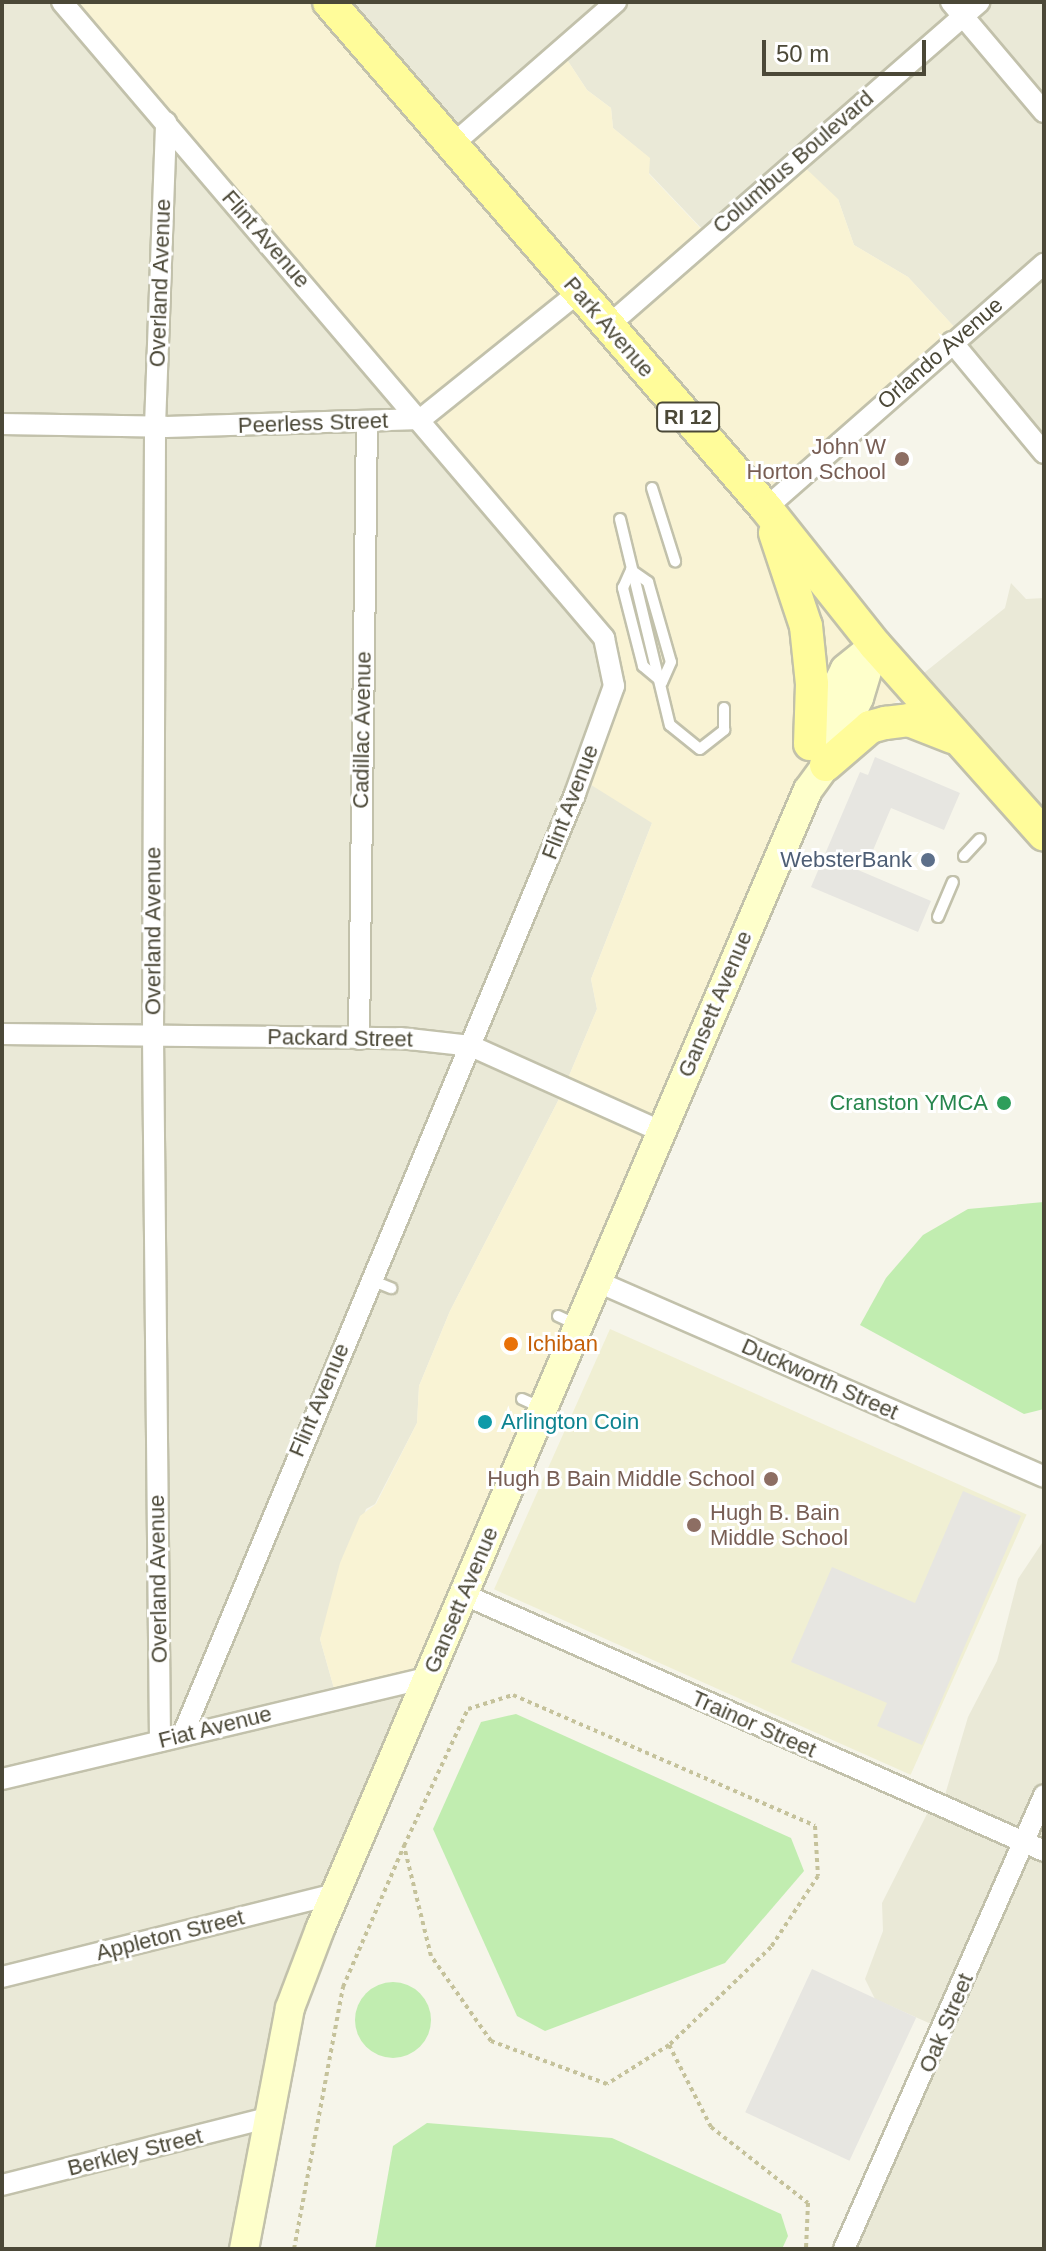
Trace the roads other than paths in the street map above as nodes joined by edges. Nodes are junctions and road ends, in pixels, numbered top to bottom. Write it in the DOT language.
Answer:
graph roads {
  1 [pos="62,2"];
  2 [pos="329,2"];
  3 [pos="616,2"];
  4 [pos="980,2"];
  5 [pos="957,9"];
  6 [pos="1044,112"];
  7 [pos="166,122"];
  8 [pos="452,145"];
  9 [pos="1044,264"];
  10 [pos="579,292"];
  11 [pos="608,326"];
  12 [pos="952,342"];
  13 [pos="421,419"];
  14 [pos="367,421"];
  15 [pos="2,424"];
  16 [pos="155,426"];
  17 [pos="1044,453"];
  18 [pos="652,488"];
  19 [pos="766,508"];
  20 [pos="620,519"];
  21 [pos="675,561"];
  22 [pos="875,645"];
  23 [pos="724,708"];
  24 [pos="963,744"];
  25 [pos="815,766"];
  26 [pos="1044,835"];
  27 [pos="980,839"];
  28 [pos="964,856"];
  29 [pos="953,882"];
  30 [pos="938,917"];
  31 [pos="2,1034"];
  32 [pos="153,1035"];
  33 [pos="359,1039"];
  34 [pos="471,1046"];
  35 [pos="660,1131"];
  36 [pos="370,1279"];
  37 [pos="596,1281"];
  38 [pos="391,1288"];
  39 [pos="1044,1477"];
  40 [pos="465,1595"];
  41 [pos="429,1677"];
  42 [pos="183,1734"];
  43 [pos="160,1740"];
  44 [pos="2,1779"];
  45 [pos="1044,1795"];
  46 [pos="1023,1842"];
  47 [pos="1044,1851"];
  48 [pos="338,1893"];
  49 [pos="2,1977"];
  50 [pos="267,2118"];
  51 [pos="2,2185"];
  52 [pos="244,2249"];
  53 [pos="844,2249"];
  1 -- 7 [label="street, Flint Avenue"];
  2 -- 8 [label="main road, Park Avenue / RI 12"];
  3 -- 8 [label="street"];
  4 -- 5 [label="street, Columbus Boulevard"];
  5 -- 6 [label="street"];
  5 -- 11 [label="street, Columbus Boulevard"];
  7 -- 13 [label="street, Flint Avenue"];
  7 -- 16 [label="street, Overland Avenue"];
  8 -- 10 [label="main road, Park Avenue / RI 12"];
  9 -- 12 [label="street, Orlando Avenue"];
  10 -- 11 [label="main road, Park Avenue / RI 12"];
  10 -- 13 [label="street, Peerless Street"];
  11 -- 19 [label="main road, Park Avenue / RI 12"];
  12 -- 17 [label="street"];
  12 -- 19 [label="street, Orlando Avenue"];
  13 -- 14 [label="street, Peerless Street"];
  13 -- 34 [label="street, Flint Avenue"];
  14 -- 16 [label="street, Peerless Street"];
  14 -- 33 [label="street, Cadillac Avenue"];
  15 -- 16 [label="street, Peerless Street"];
  16 -- 32 [label="street, Overland Avenue"];
  18 -- 21 [label="lane"];
  19 -- 22 [label="main road, Park Avenue / RI 12"];
  19 -- 25 [label="main road"];
  20 -- 23 [label="lane"];
  22 -- 24 [label="main road, Park Avenue / RI 12"];
  22 -- 25 [label="main road, Gansett Avenue"];
  24 -- 25 [label="main road"];
  24 -- 26 [label="main road, Park Avenue / RI 12"];
  25 -- 35 [label="main road, Gansett Avenue"];
  27 -- 28 [label="lane"];
  29 -- 30 [label="lane"];
  31 -- 32 [label="street, Packard Street"];
  32 -- 33 [label="street, Packard Street"];
  32 -- 43 [label="street, Overland Avenue"];
  33 -- 34 [label="street, Packard Street"];
  34 -- 35 [label="street, Packard Street"];
  34 -- 36 [label="street, Flint Avenue"];
  35 -- 37 [label="main road, Gansett Avenue"];
  36 -- 38 [label="lane"];
  36 -- 42 [label="street, Flint Avenue"];
  37 -- 39 [label="street, Duckworth Street"];
  37 -- 40 [label="main road, Gansett Avenue"];
  40 -- 41 [label="main road, Gansett Avenue"];
  40 -- 46 [label="street, Trainor Street"];
  41 -- 42 [label="street, Fiat Avenue"];
  41 -- 48 [label="main road, Gansett Avenue"];
  42 -- 43 [label="street, Fiat Avenue"];
  43 -- 44 [label="street, Fiat Avenue"];
  45 -- 46 [label="street, Oak Street"];
  46 -- 47 [label="street, Trainor Street"];
  46 -- 53 [label="street, Oak Street"];
  48 -- 49 [label="street, Appleton Street"];
  48 -- 50 [label="main road, Gansett Avenue"];
  50 -- 51 [label="street, Berkley Street"];
  50 -- 52 [label="main road, Gansett Avenue"];
}
